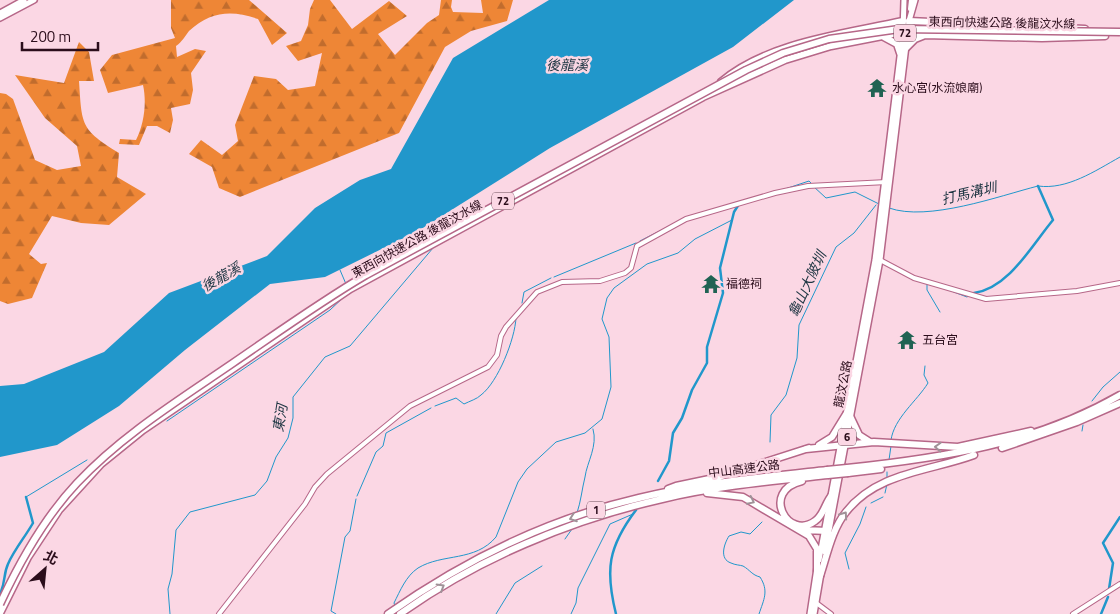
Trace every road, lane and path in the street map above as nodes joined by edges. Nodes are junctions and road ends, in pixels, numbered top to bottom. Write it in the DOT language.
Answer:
graph roads {
  1 [pos="24,0"];
  2 [pos="34,0"];
  3 [pos="905,0"];
  4 [pos="913,0"];
  5 [pos="0,12"];
  6 [pos="0,18"];
  7 [pos="906,27"];
  8 [pos="1118,33"];
  9 [pos="925,35"];
  10 [pos="1105,36"];
  11 [pos="883,37"];
  12 [pos="906,48"];
  13 [pos="900,53"];
  14 [pos="716,86"];
  15 [pos="703,97"];
  16 [pos="887,182"];
  17 [pos="878,260"];
  18 [pos="1120,283"];
  19 [pos="1120,395"];
  20 [pos="1120,403"];
  21 [pos="849,414"];
  22 [pos="1054,425"];
  23 [pos="874,442"];
  24 [pos="844,444"];
  25 [pos="806,449"];
  26 [pos="974,455"];
  27 [pos="847,470"];
  28 [pos="827,472"];
  29 [pos="815,476"];
  30 [pos="660,493"];
  31 [pos="686,494"];
  32 [pos="832,495"];
  33 [pos="792,528"];
  34 [pos="826,531"];
  35 [pos="818,574"];
  36 [pos="1120,584"];
  37 [pos="813,601"];
  38 [pos="0,604"];
  39 [pos="0,613"];
  40 [pos="219,614"];
  41 [pos="388,614"];
  42 [pos="400,614"];
  43 [pos="812,614"];
  44 [pos="831,614"];
  45 [pos="1073,614"];
  1 -- 5 [label="main road"];
  2 -- 6 [label="main road"];
  3 -- 7 [label="main road, 6"];
  4 -- 7 [label="main road, 6"];
  7 -- 8 [label="highway"];
  7 -- 9 [label="highway"];
  7 -- 11 [label="highway"];
  7 -- 12 [label="main road, 6"];
  7 -- 13 [label="main road, 6"];
  7 -- 14 [label="highway, bridge"];
  8 -- 10 [label="highway, 東西向快速公路 後龍汶水線 / 72"];
  8 -- 14 [label="highway, 東西向快速公路 後龍汶水線 / 72, bridge"];
  9 -- 10 [label="highway"];
  9 -- 12 [label="highway"];
  10 -- 15 [label="highway, 東西向快速公路 後龍汶水線 / 72, bridge"];
  11 -- 13 [label="highway"];
  11 -- 15 [label="highway"];
  12 -- 16 [label="main road, 6"];
  13 -- 16 [label="main road, 6"];
  14 -- 38 [label="highway, 東西向快速公路 後龍汶水線 / 72, bridge"];
  15 -- 39 [label="highway, 東西向快速公路 後龍汶水線 / 72, bridge"];
  16 -- 17 [label="main road, 龍汶公路 / 6"];
  16 -- 40 [label="street"];
  17 -- 18 [label="street"];
  17 -- 21 [label="main road, 龍汶公路 / 6"];
  19 -- 22 [label="highway, 中山高速公路 / 1"];
  20 -- 26 [label="highway, 中山高速公路 / 1"];
  21 -- 23 [label="highway"];
  21 -- 24 [label="main road, 龍汶公路 / 6"];
  21 -- 25 [label="highway"];
  22 -- 23 [label="highway, one-way"];
  22 -- 27 [label="highway, 中山高速公路 / 1"];
  23 -- 24 [label="highway"];
  24 -- 25 [label="highway"];
  24 -- 32 [label="main road, 龍汶公路 / 6"];
  24 -- 34 [label="main road, 龍汶公路 / 6"];
  25 -- 30 [label="highway"];
  26 -- 27 [label="highway, 中山高速公路 / 1"];
  35 -- 26 [label="highway, one-way"];
  27 -- 28 [label="highway, 中山高速公路 / 1, bridge"];
  28 -- 29 [label="highway, 中山高速公路 / 1"];
  28 -- 30 [label="highway, 中山高速公路 / 1"];
  29 -- 31 [label="highway, 中山高速公路 / 1"];
  29 -- 32 [label="highway"];
  30 -- 41 [label="highway, 中山高速公路 / 1, one-way"];
  31 -- 33 [label="highway, one-way"];
  42 -- 31 [label="highway, 中山高速公路 / 1, one-way"];
  32 -- 34 [label="main road, 龍汶公路 / 6"];
  33 -- 34 [label="highway"];
  33 -- 35 [label="highway"];
  34 -- 35 [label="main road, 龍汶公路 / 6"];
  35 -- 37 [label="main road, 龍汶公路 / 6"];
  36 -- 45 [label="street"];
  37 -- 43 [label="main road, 龍汶公路 / 6"];
  37 -- 44 [label="street"];
}
